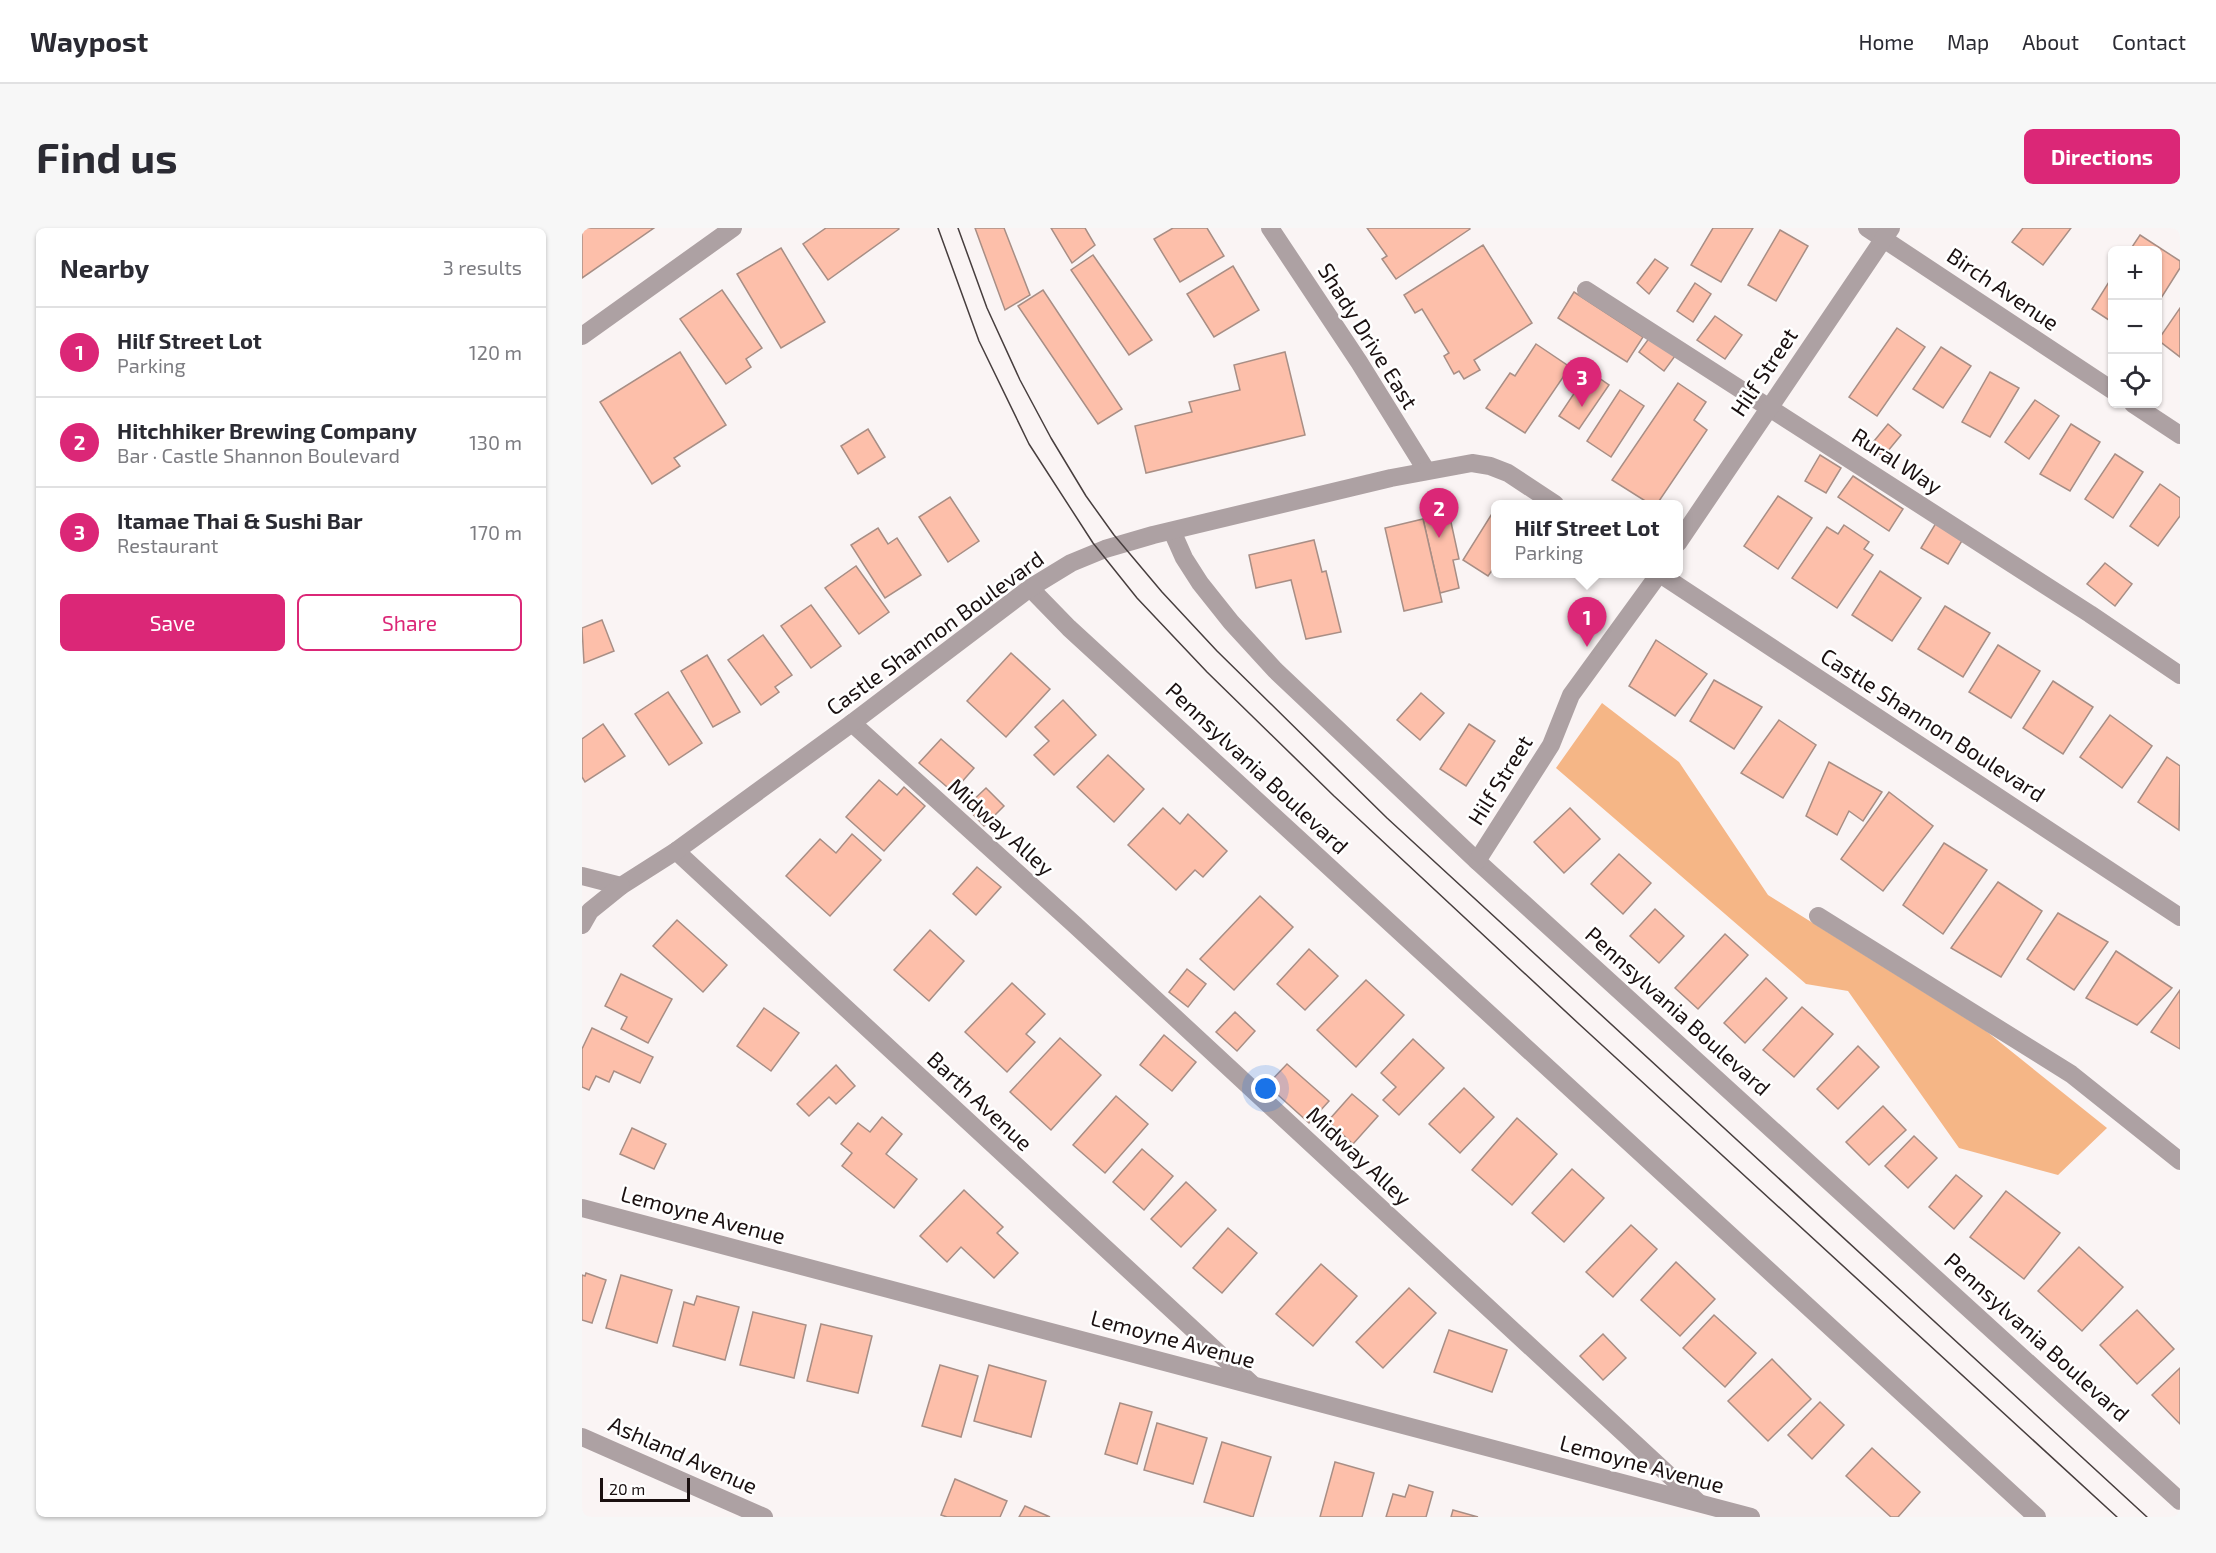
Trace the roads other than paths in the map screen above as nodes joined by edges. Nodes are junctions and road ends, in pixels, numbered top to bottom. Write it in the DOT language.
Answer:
graph roads {
  1 [pos="733,228"];
  2 [pos="1270,228"];
  3 [pos="1867,228"];
  4 [pos="1887,233"];
  5 [pos="1586,290"];
  6 [pos="582,336"];
  7 [pos="2108,387"];
  8 [pos="1769,407"];
  9 [pos="2139,408"];
  10 [pos="2180,435"];
  11 [pos="1426,470"];
  12 [pos="1549,500"];
  13 [pos="1172,531"];
  14 [pos="1683,536"];
  15 [pos="1656,578"];
  16 [pos="1668,578"];
  17 [pos="1030,588"];
  18 [pos="2180,675"];
  19 [pos="852,723"];
  20 [pos="676,851"];
  21 [pos="1477,861"];
  22 [pos="582,876"];
  23 [pos="621,886"];
  24 [pos="1818,916"];
  25 [pos="2180,917"];
  26 [pos="582,925"];
  27 [pos="2180,1161"];
  28 [pos="582,1208"];
  29 [pos="1253,1385"];
  30 [pos="582,1437"];
  31 [pos="2180,1501"];
  32 [pos="1700,1504"];
  33 [pos="764,1517"];
  34 [pos="1751,1517"];
  35 [pos="2037,1517"];
  1 -- 6 [label="street"];
  2 -- 11 [label="street, Shady Drive East"];
  3 -- 4 [label="street, Birch Avenue"];
  4 -- 7 [label="street, Birch Avenue"];
  4 -- 8 [label="street, Hilf Street"];
  5 -- 8 [label="street, Rural Way"];
  8 -- 14 [label="street, Hilf Street"];
  8 -- 18 [label="street, Rural Way"];
  9 -- 10 [label="street"];
  11 -- 12 [label="street, Castle Shannon Boulevard"];
  11 -- 13 [label="street, Castle Shannon Boulevard"];
  13 -- 17 [label="street, Castle Shannon Boulevard"];
  13 -- 21 [label="street, Pennsylvania Boulevard"];
  15 -- 21 [label="street, Hilf Street"];
  16 -- 25 [label="street, Castle Shannon Boulevard"];
  17 -- 19 [label="street, Castle Shannon Boulevard"];
  17 -- 35 [label="street, Pennsylvania Boulevard"];
  19 -- 20 [label="street, Castle Shannon Boulevard"];
  19 -- 32 [label="street, Midway Alley"];
  20 -- 23 [label="street, Castle Shannon Boulevard"];
  20 -- 29 [label="street, Barth Avenue"];
  21 -- 31 [label="street, Pennsylvania Boulevard"];
  22 -- 23 [label="street"];
  23 -- 26 [label="street, Castle Shannon Boulevard"];
  24 -- 27 [label="street"];
  28 -- 29 [label="street, Lemoyne Avenue"];
  29 -- 32 [label="street, Lemoyne Avenue"];
  30 -- 33 [label="street, Ashland Avenue"];
  32 -- 34 [label="street, Lemoyne Avenue"];
}
